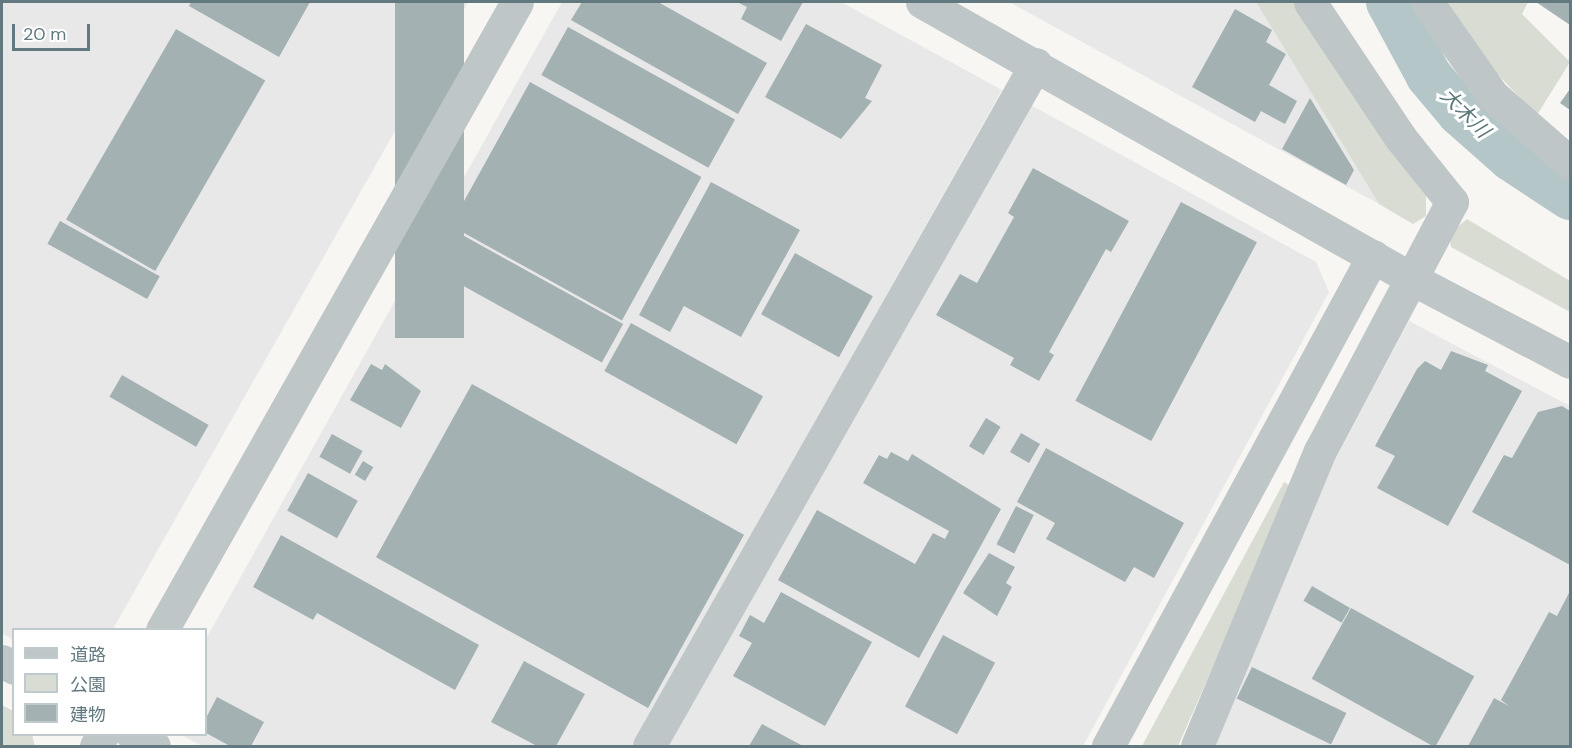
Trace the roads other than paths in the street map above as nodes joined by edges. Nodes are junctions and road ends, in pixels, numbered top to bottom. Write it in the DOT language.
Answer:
graph roads {
  1 [pos="517,2"];
  2 [pos="922,2"];
  3 [pos="1310,2"];
  4 [pos="1427,2"];
  5 [pos="1036,64"];
  6 [pos="1570,163"];
  7 [pos="1373,256"];
  8 [pos="1413,280"];
  9 [pos="1570,362"];
  10 [pos="163,628"];
  11 [pos="134,736"];
  12 [pos="154,747"];
  13 [pos="649,747"];
  14 [pos="1108,747"];
  15 [pos="1197,747"];
  1 -- 10 [label="street"];
  2 -- 5 [label="street"];
  3 -- 8 [label="street"];
  4 -- 6 [label="street"];
  5 -- 7 [label="street"];
  5 -- 13 [label="street"];
  7 -- 8 [label="street"];
  7 -- 14 [label="street"];
  8 -- 9 [label="street"];
  8 -- 15 [label="street"];
  11 -- 12 [label="street"];
}
